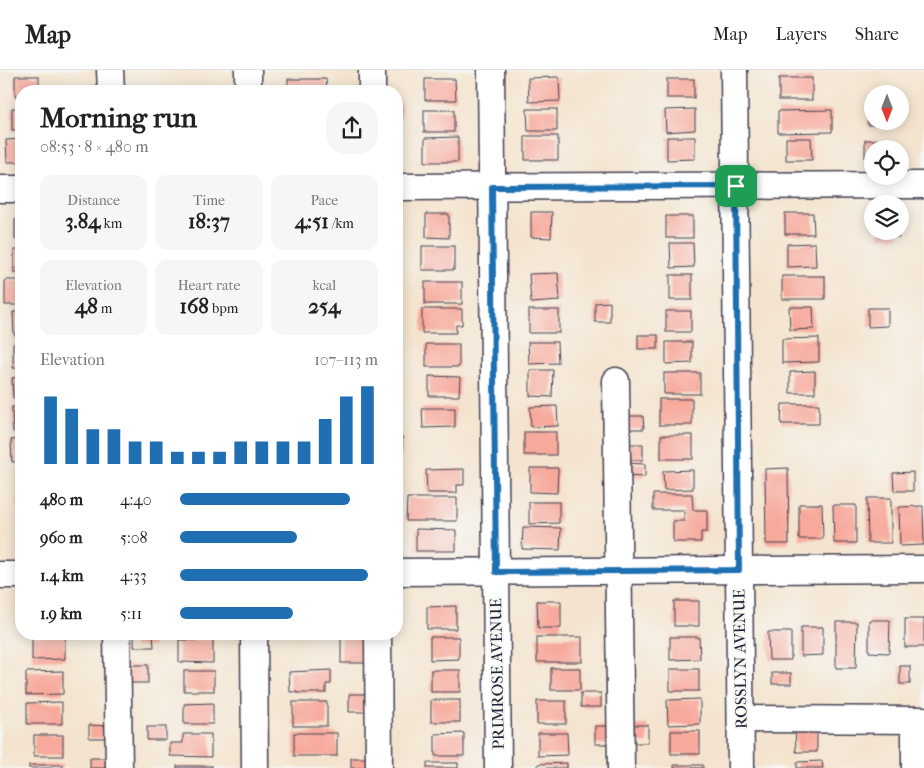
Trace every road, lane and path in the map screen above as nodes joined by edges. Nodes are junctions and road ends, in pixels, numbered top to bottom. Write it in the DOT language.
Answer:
graph roads {
  1 [pos="110,70"];
  2 [pos="248,70"];
  3 [pos="372,70"];
  4 [pos="491,70"];
  5 [pos="734,70"];
  6 [pos="111,85"];
  7 [pos="248,85"];
  8 [pos="372,85"];
  9 [pos="924,185"];
  10 [pos="736,186"];
  11 [pos="403,187"];
  12 [pos="492,187"];
  13 [pos="0,189"];
  14 [pos="15,189"];
  15 [pos="616,381"];
  16 [pos="924,569"];
  17 [pos="739,570"];
  18 [pos="618,571"];
  19 [pos="403,572"];
  20 [pos="496,572"];
  21 [pos="0,575"];
  22 [pos="15,575"];
  23 [pos="117,640"];
  24 [pos="254,640"];
  25 [pos="378,640"];
  26 [pos="741,719"];
  27 [pos="919,720"];
  28 [pos="119,768"];
  29 [pos="255,768"];
  30 [pos="379,768"];
  31 [pos="498,768"];
  32 [pos="621,768"];
  33 [pos="741,768"];
  34 [pos="915,768"];
  1 -- 6 [label="street"];
  2 -- 7 [label="street"];
  3 -- 8 [label="street"];
  4 -- 12 [label="street, PRIMROSE AVENUE"];
  5 -- 10 [label="street, ROSSLYN AVENUE"];
  9 -- 10 [label="street"];
  10 -- 12 [label="street"];
  10 -- 17 [label="street, ROSSLYN AVENUE"];
  11 -- 12 [label="street"];
  12 -- 20 [label="street, PRIMROSE AVENUE"];
  13 -- 14 [label="street"];
  15 -- 18 [label="street"];
  16 -- 17 [label="street"];
  17 -- 18 [label="street"];
  17 -- 26 [label="street, ROSSLYN AVENUE"];
  18 -- 20 [label="street"];
  18 -- 32 [label="street"];
  19 -- 20 [label="street"];
  20 -- 31 [label="street, PRIMROSE AVENUE"];
  21 -- 22 [label="street"];
  23 -- 28 [label="street"];
  24 -- 29 [label="street"];
  25 -- 30 [label="street"];
  26 -- 27 [label="street"];
  26 -- 33 [label="street, ROSSLYN AVENUE"];
  27 -- 34 [label="street"];
}
